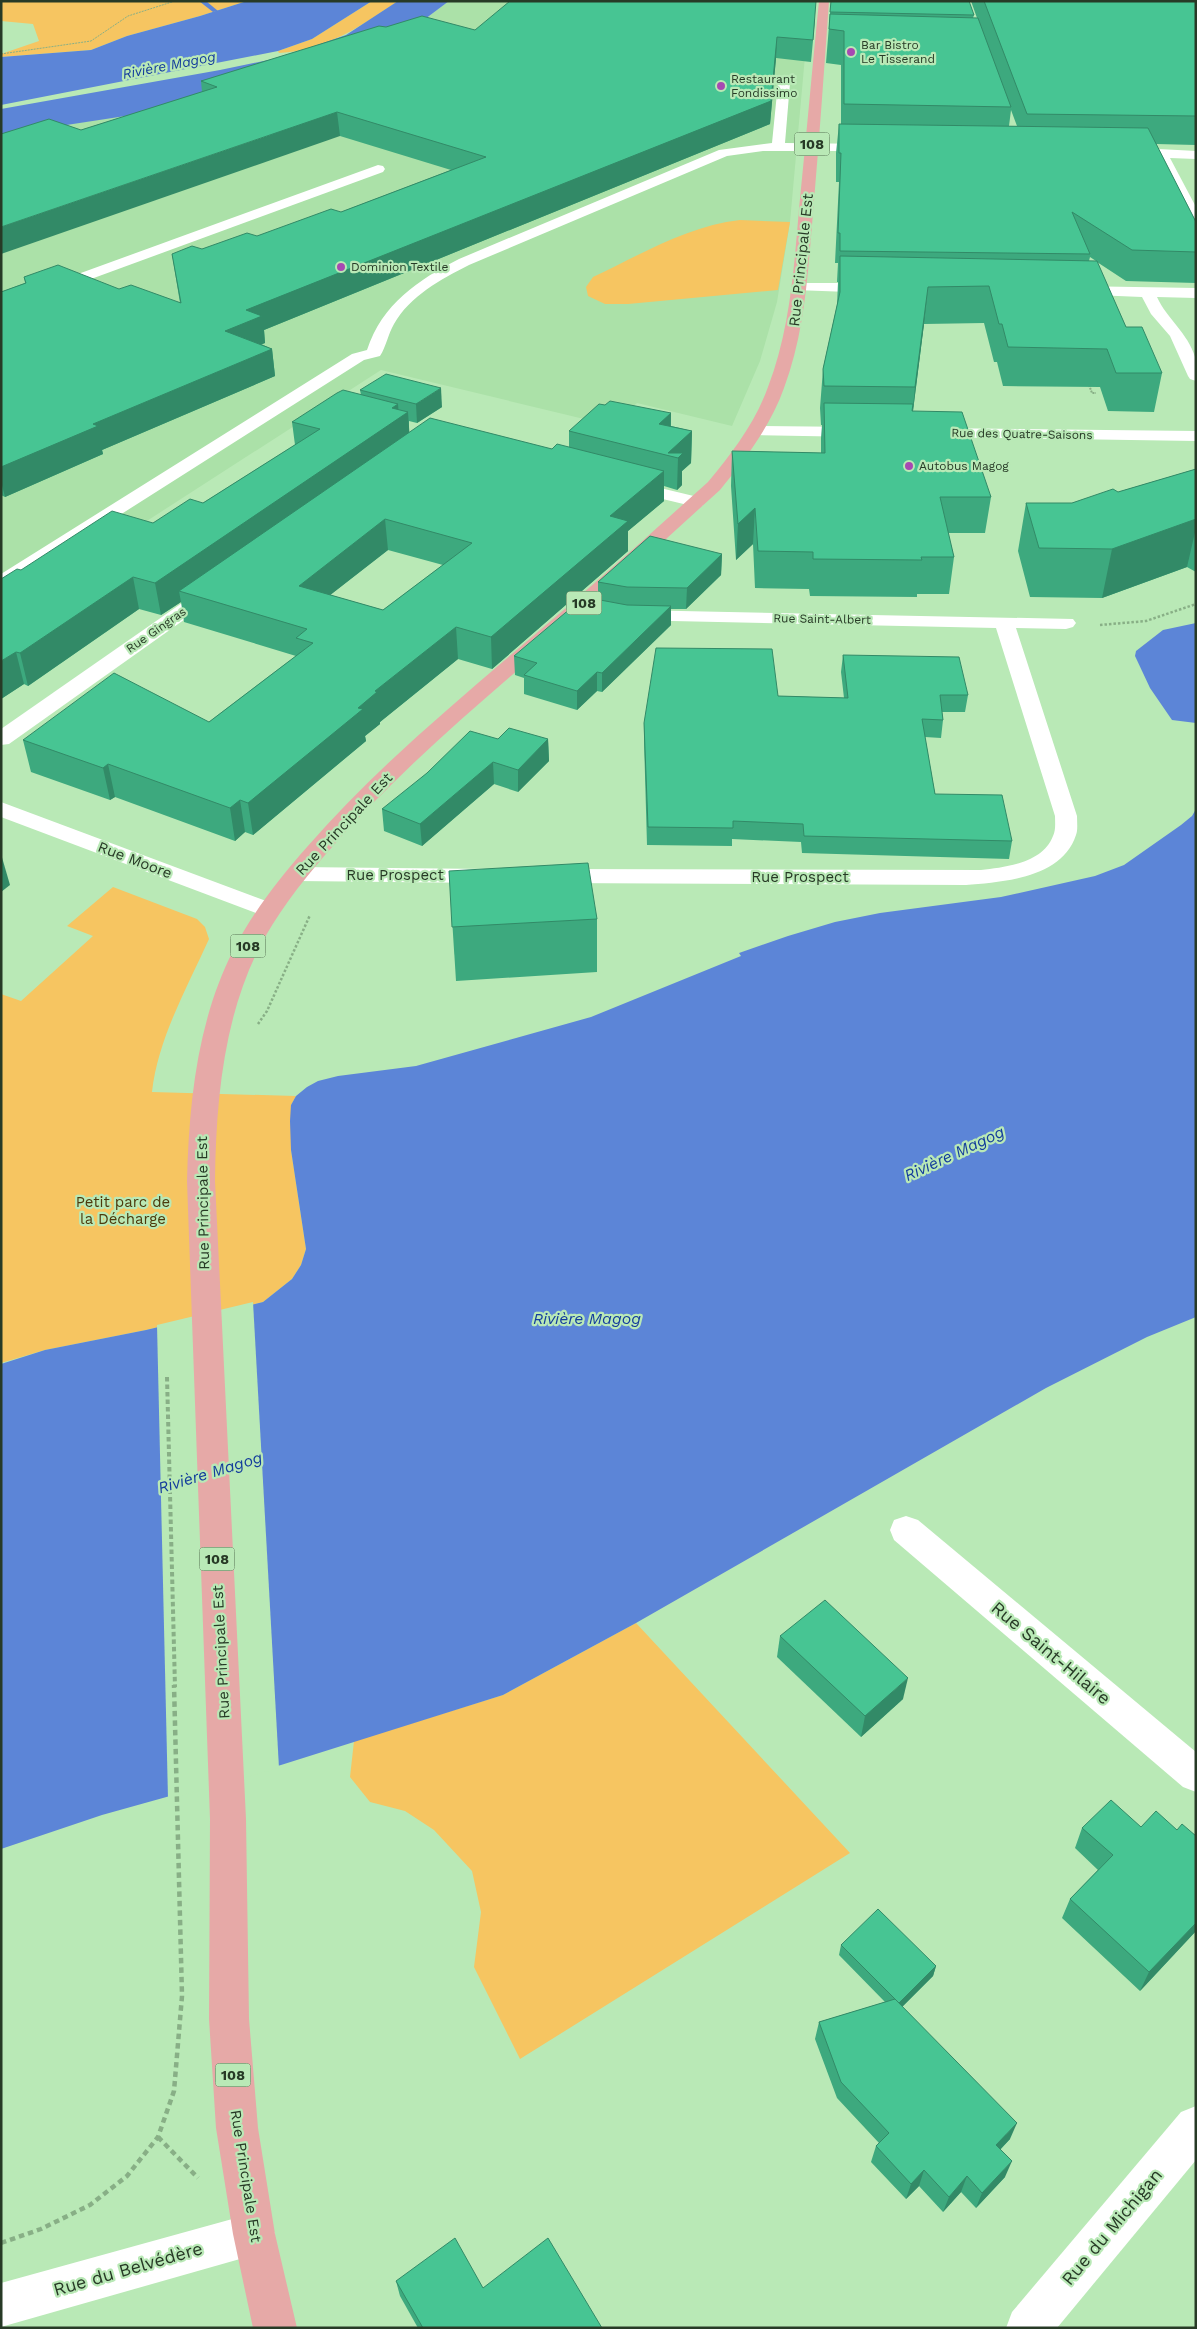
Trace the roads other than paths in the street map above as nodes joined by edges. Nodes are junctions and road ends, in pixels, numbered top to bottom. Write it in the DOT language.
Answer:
graph roads {
  1 [pos="824,1"];
  2 [pos="784,83"];
  3 [pos="778,146"];
  4 [pos="812,147"];
  5 [pos="890,148"];
  6 [pos="1112,151"];
  7 [pos="1161,152"];
  8 [pos="1196,155"];
  9 [pos="378,169"];
  10 [pos="1196,220"];
  11 [pos="800,287"];
  12 [pos="889,288"];
  13 [pos="1057,291"];
  14 [pos="1146,292"];
  15 [pos="1196,293"];
  16 [pos="1,307"];
  17 [pos="1196,376"];
  18 [pos="758,431"];
  19 [pos="878,432"];
  20 [pos="917,433"];
  21 [pos="1196,436"];
  22 [pos="608,480"];
  23 [pos="696,502"];
  24 [pos="230,578"];
  25 [pos="1,582"];
  26 [pos="580,607"];
  27 [pos="1004,622"];
  28 [pos="1066,623"];
  29 [pos="1,738"];
  30 [pos="1,810"];
  31 [pos="297,874"];
  32 [pos="504,876"];
  33 [pos="534,876"];
  34 [pos="269,910"];
  35 [pos="906,1530"];
  36 [pos="1196,1775"];
  37 [pos="1196,2127"];
  38 [pos="254,2234"];
  39 [pos="1,2305"];
  40 [pos="276,2328"];
  41 [pos="1028,2328"];
  1 -- 4 [label="main road, Rue Principale Est / 108"];
  2 -- 3 [label="street"];
  3 -- 4 [label="street"];
  3 -- 25 [label="street"];
  4 -- 5 [label="street"];
  4 -- 11 [label="main road, Rue Principale Est / 108"];
  6 -- 7 [label="street"];
  7 -- 8 [label="street"];
  7 -- 10 [label="street"];
  9 -- 16 [label="street"];
  11 -- 12 [label="street"];
  11 -- 18 [label="main road, Rue Principale Est / 108"];
  13 -- 14 [label="street"];
  14 -- 15 [label="street"];
  14 -- 17 [label="street"];
  18 -- 19 [label="street"];
  18 -- 23 [label="main road, Rue Principale Est / 108"];
  20 -- 21 [label="street, Rue des Quatre-Saisons"];
  22 -- 23 [label="street"];
  23 -- 26 [label="main road, Rue Principale Est / 108"];
  24 -- 29 [label="street, Rue Gingras"];
  26 -- 27 [label="street, Rue Saint-Albert"];
  26 -- 31 [label="main road, Rue Principale Est / 108"];
  27 -- 28 [label="street, Rue Saint-Albert"];
  27 -- 33 [label="street, Rue Prospect"];
  30 -- 34 [label="street, Rue Moore"];
  31 -- 32 [label="street, Rue Prospect"];
  31 -- 34 [label="main road, Rue Principale Est / 108"];
  34 -- 38 [label="main road, Rue Principale Est / 108"];
  35 -- 36 [label="street, Rue Saint-Hilaire"];
  37 -- 41 [label="street, Rue du Michigan"];
  38 -- 39 [label="street, Rue du Belvédère"];
  38 -- 40 [label="main road, Rue Principale Est / 108"];
}
